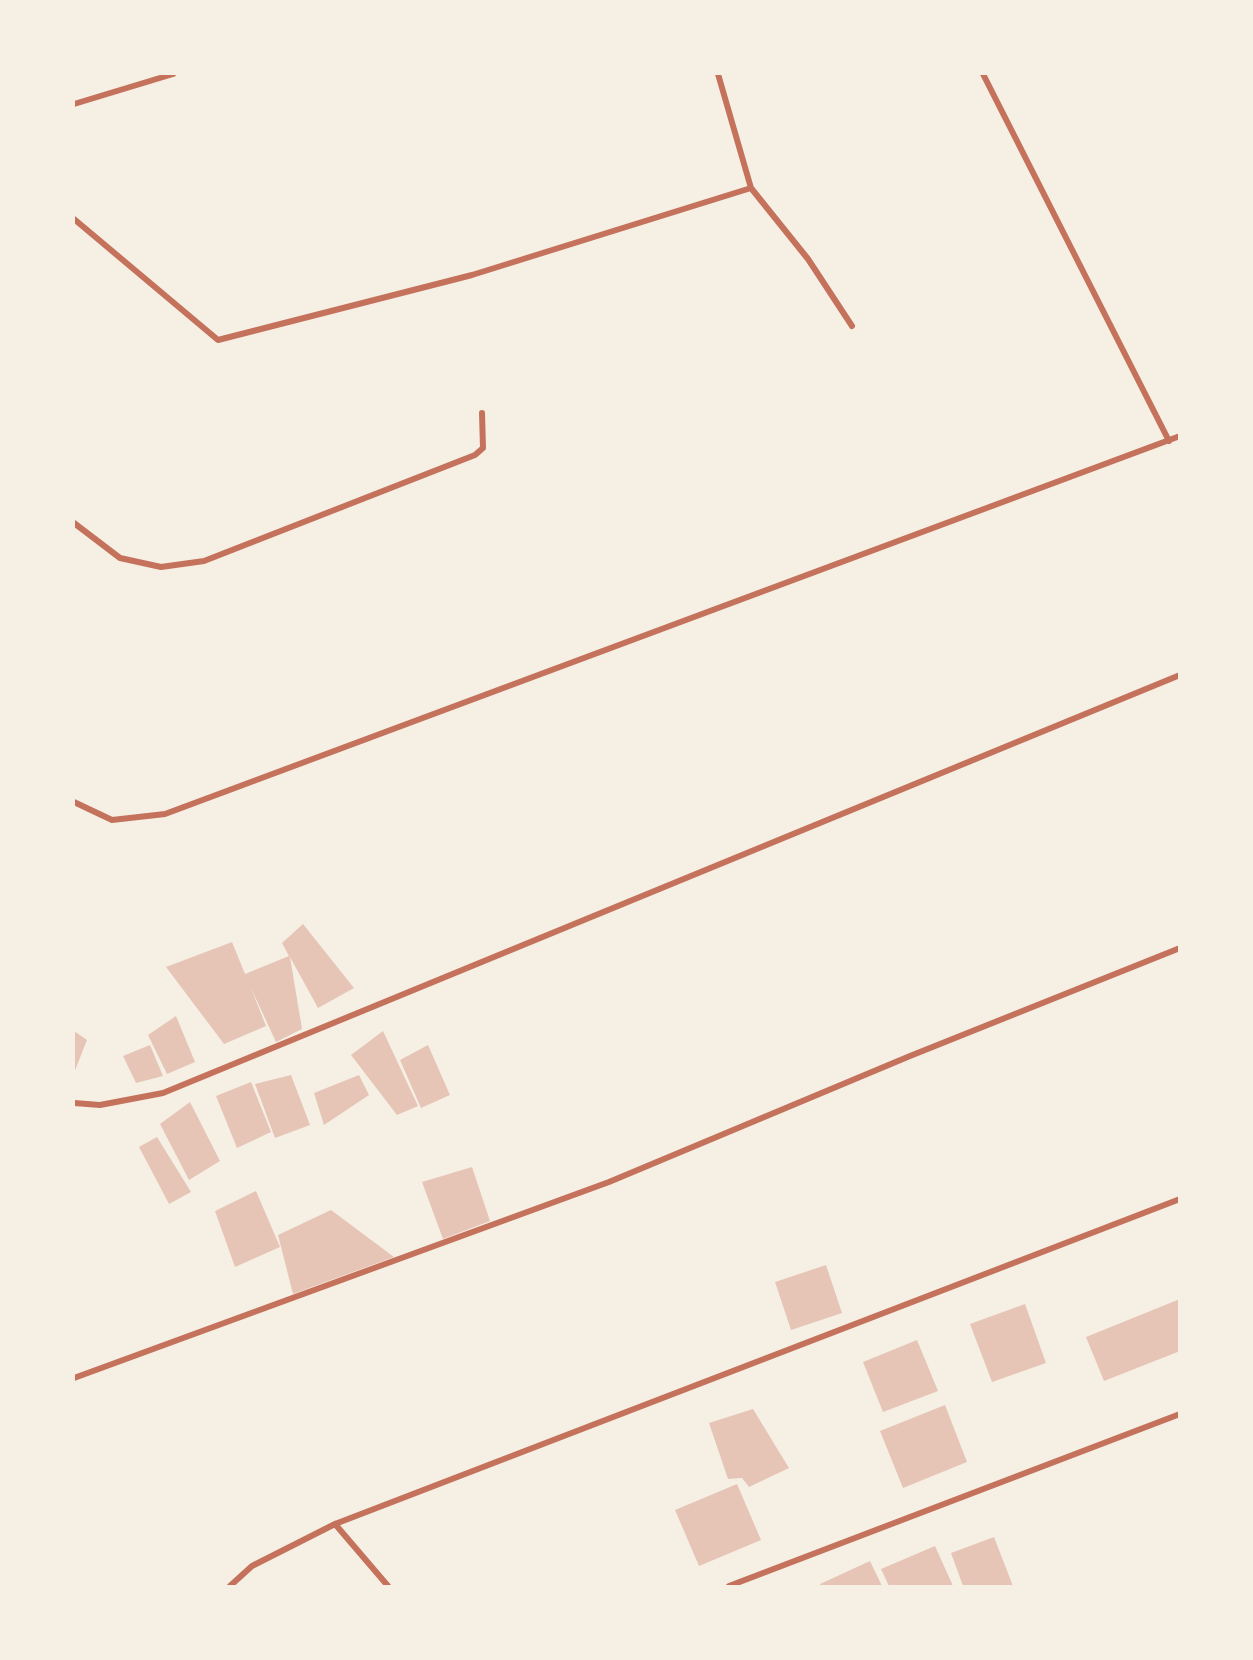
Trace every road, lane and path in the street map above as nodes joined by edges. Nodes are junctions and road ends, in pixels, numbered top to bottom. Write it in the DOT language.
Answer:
graph roads {
  1 [pos="173,74"];
  2 [pos="718,74"];
  3 [pos="983,74"];
  4 [pos="74,104"];
  5 [pos="751,188"];
  6 [pos="74,219"];
  7 [pos="852,326"];
  8 [pos="482,413"];
  9 [pos="1179,436"];
  10 [pos="1169,441"];
  11 [pos="74,524"];
  12 [pos="1179,675"];
  13 [pos="74,802"];
  14 [pos="1179,948"];
  15 [pos="74,1103"];
  16 [pos="1179,1199"];
  17 [pos="74,1378"];
  18 [pos="1179,1414"];
  19 [pos="335,1524"];
  20 [pos="230,1587"];
  21 [pos="388,1587"];
  22 [pos="729,1587"];
  1 -- 4 [label="street"];
  2 -- 5 [label="street"];
  3 -- 10 [label="street"];
  5 -- 6 [label="street"];
  5 -- 7 [label="street"];
  8 -- 11 [label="street"];
  9 -- 10 [label="street"];
  10 -- 13 [label="street"];
  12 -- 15 [label="street"];
  14 -- 17 [label="street"];
  16 -- 19 [label="street"];
  18 -- 22 [label="street"];
  19 -- 20 [label="street"];
  19 -- 21 [label="street"];
}
